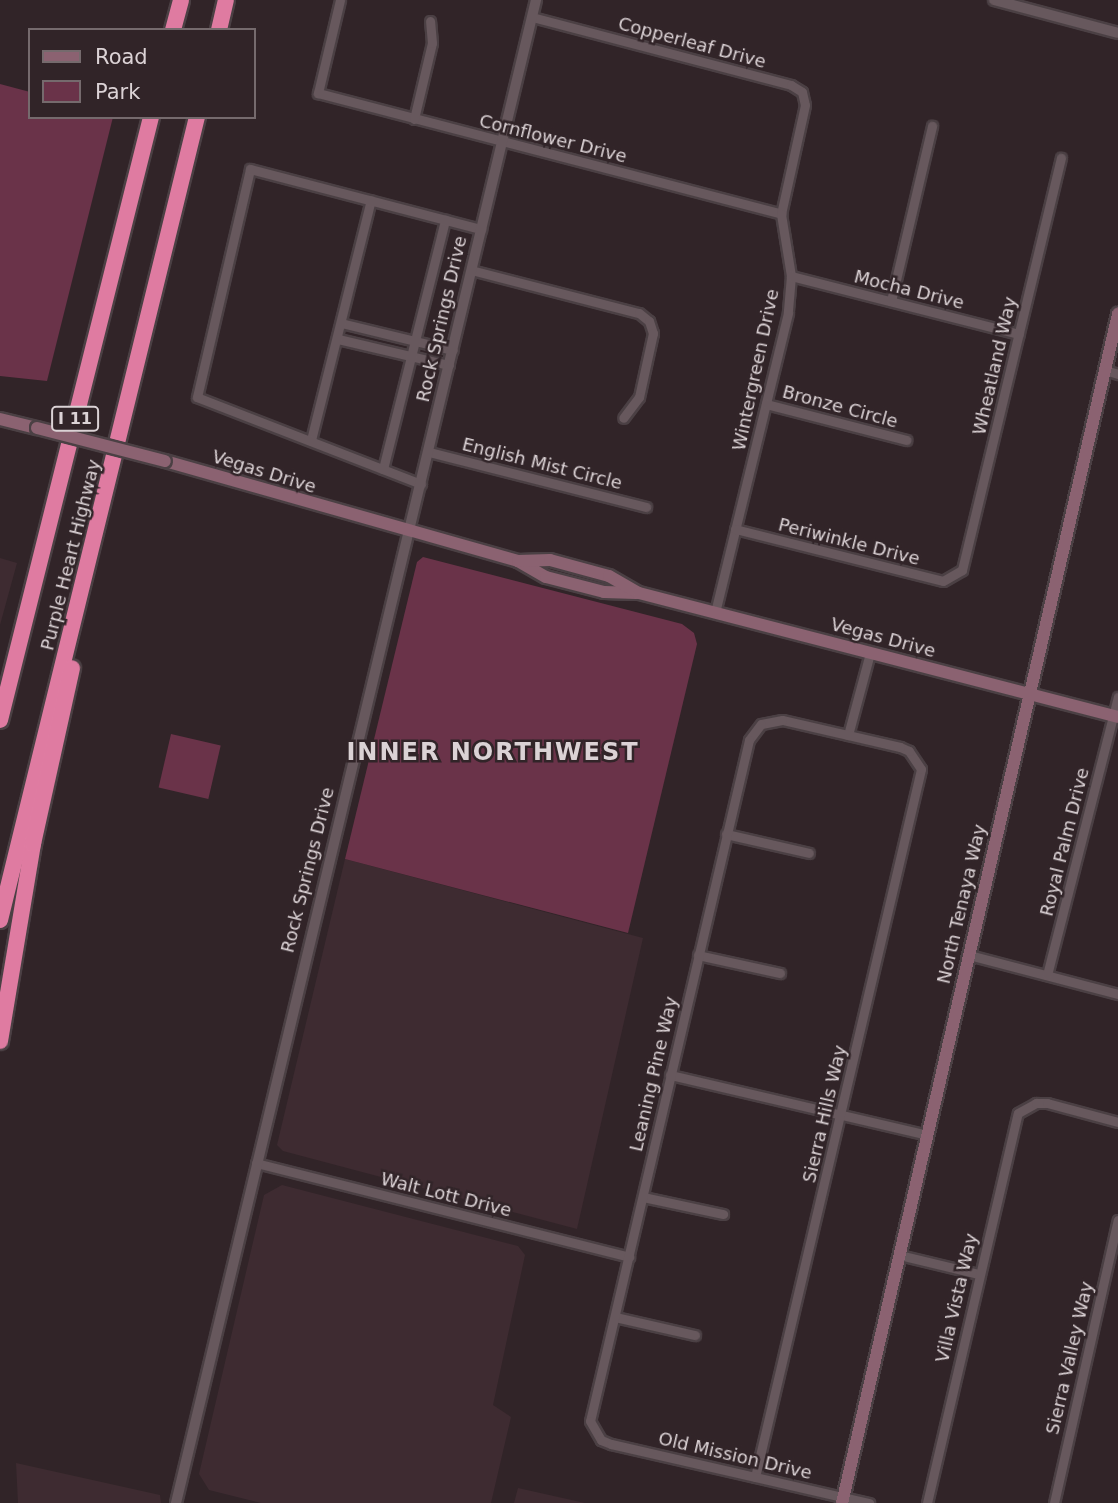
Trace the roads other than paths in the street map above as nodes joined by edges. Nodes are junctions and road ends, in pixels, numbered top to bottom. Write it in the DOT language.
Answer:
graph roads {
  1 [pos="181,0"];
  2 [pos="226,0"];
  3 [pos="340,0"];
  4 [pos="536,0"];
  5 [pos="994,0"];
  6 [pos="532,17"];
  7 [pos="430,21"];
  8 [pos="174,28"];
  9 [pos="219,28"];
  10 [pos="1118,33"];
  11 [pos="802,92"];
  12 [pos="150,119"];
  13 [pos="197,119"];
  14 [pos="414,119"];
  15 [pos="932,126"];
  16 [pos="502,142"];
  17 [pos="1060,158"];
  18 [pos="371,200"];
  19 [pos="781,214"];
  20 [pos="445,220"];
  21 [pos="481,229"];
  22 [pos="471,270"];
  23 [pos="791,276"];
  24 [pos="891,301"];
  25 [pos="1118,314"];
  26 [pos="341,323"];
  27 [pos="1019,334"];
  28 [pos="338,339"];
  29 [pos="415,341"];
  30 [pos="453,350"];
  31 [pos="411,356"];
  32 [pos="449,365"];
  33 [pos="1105,370"];
  34 [pos="1118,374"];
  35 [pos="766,404"];
  36 [pos="623,418"];
  37 [pos="0,419"];
  38 [pos="311,440"];
  39 [pos="906,440"];
  40 [pos="429,452"];
  41 [pos="383,469"];
  42 [pos="421,484"];
  43 [pos="646,507"];
  44 [pos="735,529"];
  45 [pos="409,533"];
  46 [pos="92,551"];
  47 [pos="954,579"];
  48 [pos="715,612"];
  49 [pos="870,653"];
  50 [pos="1030,694"];
  51 [pos="1118,697"];
  52 [pos="1116,717"];
  53 [pos="0,720"];
  54 [pos="848,735"];
  55 [pos="726,834"];
  56 [pos="808,853"];
  57 [pos="0,920"];
  58 [pos="698,955"];
  59 [pos="969,955"];
  60 [pos="780,973"];
  61 [pos="1047,975"];
  62 [pos="1118,994"];
  63 [pos="0,1041"];
  64 [pos="670,1075"];
  65 [pos="841,1114"];
  66 [pos="1118,1122"];
  67 [pos="927,1136"];
  68 [pos="256,1163"];
  69 [pos="643,1197"];
  70 [pos="723,1214"];
  71 [pos="1118,1220"];
  72 [pos="899,1255"];
  73 [pos="629,1257"];
  74 [pos="979,1274"];
  75 [pos="615,1317"];
  76 [pos="695,1335"];
  77 [pos="596,1434"];
  78 [pos="755,1476"];
  79 [pos="843,1500"];
  80 [pos="176,1503"];
  81 [pos="869,1503"];
  82 [pos="927,1503"];
  83 [pos="1054,1503"];
  1 -- 8 [label="highway"];
  2 -- 9 [label="highway"];
  3 -- 14 [label="street, Cornflower Drive"];
  4 -- 6 [label="street, Rock Springs Drive"];
  5 -- 10 [label="street"];
  6 -- 11 [label="street, Copperleaf Drive"];
  6 -- 16 [label="street, Rock Springs Drive"];
  7 -- 14 [label="street"];
  11 -- 19 [label="street, Wintergreen Drive"];
  12 -- 53 [label="highway, Purple Heart Highway / I 11"];
  13 -- 46 [label="highway, Purple Heart Highway / I 11"];
  14 -- 16 [label="street, Cornflower Drive"];
  15 -- 24 [label="street"];
  16 -- 19 [label="street, Cornflower Drive"];
  16 -- 21 [label="street, Rock Springs Drive"];
  17 -- 27 [label="street, Wheatland Way"];
  18 -- 20 [label="street"];
  18 -- 26 [label="street"];
  18 -- 38 [label="street"];
  19 -- 23 [label="street, Wintergreen Drive"];
  20 -- 21 [label="street"];
  20 -- 29 [label="street"];
  21 -- 22 [label="street, Rock Springs Drive"];
  22 -- 30 [label="street, Rock Springs Drive"];
  22 -- 36 [label="street"];
  23 -- 24 [label="street, Mocha Drive"];
  23 -- 35 [label="street, Wintergreen Drive"];
  24 -- 27 [label="street, Mocha Drive"];
  25 -- 33 [label="main road, North Tenaya Way"];
  26 -- 28 [label="street"];
  26 -- 29 [label="street"];
  27 -- 47 [label="street, Wheatland Way"];
  28 -- 31 [label="street"];
  28 -- 38 [label="street"];
  29 -- 30 [label="street"];
  29 -- 31 [label="street"];
  30 -- 32 [label="street, Rock Springs Drive"];
  31 -- 32 [label="street"];
  31 -- 41 [label="street"];
  32 -- 40 [label="street, Rock Springs Drive"];
  33 -- 34 [label="street"];
  33 -- 50 [label="main road, North Tenaya Way"];
  35 -- 39 [label="street, Bronze Circle"];
  35 -- 44 [label="street, Wintergreen Drive"];
  37 -- 45 [label="main road, Vegas Drive, bridge"];
  38 -- 41 [label="street"];
  40 -- 42 [label="street, Rock Springs Drive"];
  40 -- 43 [label="street, English Mist Circle"];
  41 -- 42 [label="street"];
  42 -- 45 [label="street, Rock Springs Drive"];
  44 -- 47 [label="street, Periwinkle Drive"];
  44 -- 48 [label="street, Wintergreen Drive"];
  45 -- 48 [label="main road, Vegas Drive"];
  45 -- 68 [label="street, Rock Springs Drive"];
  46 -- 57 [label="highway, Purple Heart Highway / I 11"];
  46 -- 63 [label="highway"];
  48 -- 49 [label="main road, Vegas Drive"];
  49 -- 50 [label="main road, Vegas Drive"];
  49 -- 54 [label="street"];
  50 -- 52 [label="main road, Vegas Drive"];
  50 -- 59 [label="main road, North Tenaya Way"];
  51 -- 52 [label="street, Royal Palm Drive"];
  52 -- 61 [label="street, Royal Palm Drive"];
  54 -- 55 [label="street, Leaning Pine Way"];
  54 -- 65 [label="street, Sierra Hills Way"];
  55 -- 56 [label="street"];
  55 -- 58 [label="street, Leaning Pine Way"];
  58 -- 60 [label="street"];
  58 -- 64 [label="street, Leaning Pine Way"];
  59 -- 61 [label="street"];
  59 -- 67 [label="main road, North Tenaya Way"];
  61 -- 62 [label="street"];
  64 -- 65 [label="street"];
  64 -- 69 [label="street, Leaning Pine Way"];
  65 -- 67 [label="street"];
  65 -- 78 [label="street, Sierra Hills Way"];
  66 -- 74 [label="street, Villa Vista Way"];
  67 -- 72 [label="main road, North Tenaya Way"];
  68 -- 73 [label="street, Walt Lott Drive"];
  68 -- 80 [label="street, Rock Springs Drive"];
  69 -- 70 [label="street"];
  69 -- 73 [label="street, Leaning Pine Way"];
  71 -- 83 [label="street, Sierra Valley Way"];
  72 -- 74 [label="street"];
  72 -- 79 [label="main road, North Tenaya Way"];
  73 -- 75 [label="street, Leaning Pine Way"];
  74 -- 82 [label="street, Villa Vista Way"];
  75 -- 76 [label="street"];
  75 -- 77 [label="street, Leaning Pine Way"];
  77 -- 78 [label="street, Old Mission Drive"];
  78 -- 79 [label="street, Old Mission Drive"];
  79 -- 81 [label="street, Old Mission Drive"];
}
